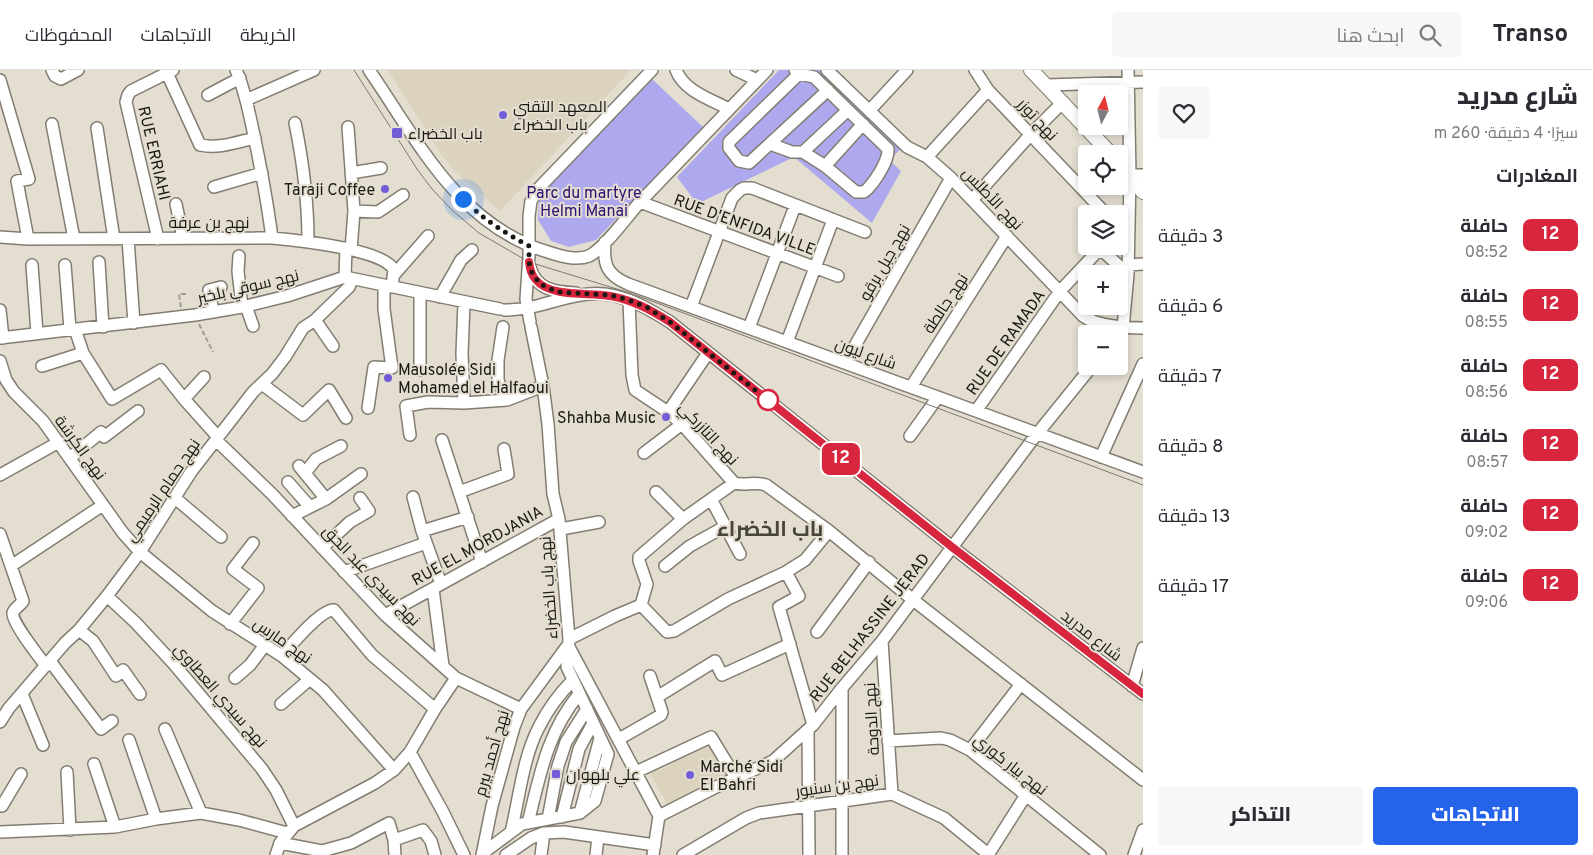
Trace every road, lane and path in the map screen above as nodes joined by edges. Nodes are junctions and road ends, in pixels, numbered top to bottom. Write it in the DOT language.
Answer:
graph roads {
  1 [pos="52,70"];
  2 [pos="78,70"];
  3 [pos="314,70"];
  4 [pos="369,70"];
  5 [pos="652,70"];
  6 [pos="676,70"];
  7 [pos="736,70"];
  8 [pos="767,70"];
  9 [pos="827,70"];
  10 [pos="908,70"];
  11 [pos="975,70"];
  12 [pos="1031,70"];
  13 [pos="1128,70"];
  14 [pos="170,71"];
  15 [pos="797,72"];
  16 [pos="238,74"];
  17 [pos="0,80"];
  18 [pos="757,80"];
  19 [pos="1128,82"];
  20 [pos="1143,82"];
  21 [pos="1047,85"];
  22 [pos="828,90"];
  23 [pos="988,90"];
  24 [pos="208,95"];
  25 [pos="246,100"];
  26 [pos="1063,102"];
  27 [pos="729,109"];
  28 [pos="848,110"];
  29 [pos="870,110"];
  30 [pos="295,123"];
  31 [pos="52,124"];
  32 [pos="863,124"];
  33 [pos="348,127"];
  34 [pos="98,128"];
  35 [pos="1030,135"];
  36 [pos="255,138"];
  37 [pos="770,144"];
  38 [pos="1103,145"];
  39 [pos="803,152"];
  40 [pos="927,158"];
  41 [pos="825,166"];
  42 [pos="381,168"];
  43 [pos="262,173"];
  44 [pos="351,173"];
  45 [pos="1136,175"];
  46 [pos="951,178"];
  47 [pos="214,187"];
  48 [pos="1143,192"];
  49 [pos="403,195"];
  50 [pos="973,199"];
  51 [pos="640,202"];
  52 [pos="176,204"];
  53 [pos="1097,205"];
  54 [pos="795,206"];
  55 [pos="354,211"];
  56 [pos="833,220"];
  57 [pos="720,232"];
  58 [pos="865,232"];
  59 [pos="428,236"];
  60 [pos="1007,236"];
  61 [pos="1128,237"];
  62 [pos="0,238"];
  63 [pos="183,238"];
  64 [pos="272,238"];
  65 [pos="28,239"];
  66 [pos="74,239"];
  67 [pos="114,239"];
  68 [pos="128,239"];
  69 [pos="158,239"];
  70 [pos="308,241"];
  71 [pos="605,242"];
  72 [pos="529,246"];
  73 [pos="349,249"];
  74 [pos="472,250"];
  75 [pos="777,253"];
  76 [pos="239,256"];
  77 [pos="99,262"];
  78 [pos="529,262"];
  79 [pos="1143,264"];
  80 [pos="32,265"];
  81 [pos="65,265"];
  82 [pos="1085,265"];
  83 [pos="1121,265"];
  84 [pos="815,267"];
  85 [pos="1128,270"];
  86 [pos="1078,273"];
  87 [pos="838,276"];
  88 [pos="348,278"];
  89 [pos="390,283"];
  90 [pos="221,288"];
  91 [pos="1060,291"];
  92 [pos="420,292"];
  93 [pos="588,293"];
  94 [pos="188,294"];
  95 [pos="440,296"];
  96 [pos="629,300"];
  97 [pos="464,302"];
  98 [pos="244,306"];
  99 [pos="691,307"];
  100 [pos="528,309"];
  101 [pos="0,310"];
  102 [pos="213,312"];
  103 [pos="195,315"];
  104 [pos="183,316"];
  105 [pos="315,320"];
  106 [pos="134,323"];
  107 [pos="1105,325"];
  108 [pos="253,326"];
  109 [pos="103,327"];
  110 [pos="503,327"];
  111 [pos="749,328"];
  112 [pos="1143,328"];
  113 [pos="73,329"];
  114 [pos="1128,330"];
  115 [pos="38,333"];
  116 [pos="2,338"];
  117 [pos="787,342"];
  118 [pos="332,346"];
  119 [pos="213,352"];
  120 [pos="83,353"];
  121 [pos="708,353"];
  122 [pos="0,361"];
  123 [pos="845,363"];
  124 [pos="1143,364"];
  125 [pos="42,366"];
  126 [pos="420,370"];
  127 [pos="1085,375"];
  128 [pos="204,377"];
  129 [pos="262,384"];
  130 [pos="542,386"];
  131 [pos="911,387"];
  132 [pos="938,397"];
  133 [pos="184,399"];
  134 [pos="507,400"];
  135 [pos="464,403"];
  136 [pos="368,408"];
  137 [pos="138,411"];
  138 [pos="976,411"];
  139 [pos="668,412"];
  140 [pos="346,418"];
  141 [pos="682,424"];
  142 [pos="1038,434"];
  143 [pos="410,435"];
  144 [pos="910,436"];
  145 [pos="217,439"];
  146 [pos="442,440"];
  147 [pos="59,442"];
  148 [pos="341,446"];
  149 [pos="504,449"];
  150 [pos="644,453"];
  151 [pos="1101,457"];
  152 [pos="70,458"];
  153 [pos="1143,472"];
  154 [pos="361,474"];
  155 [pos="0,475"];
  156 [pos="288,482"];
  157 [pos="734,483"];
  158 [pos="459,492"];
  159 [pos="656,492"];
  160 [pos="413,497"];
  161 [pos="175,498"];
  162 [pos="360,498"];
  163 [pos="326,499"];
  164 [pos="711,500"];
  165 [pos="103,505"];
  166 [pos="310,507"];
  167 [pos="292,516"];
  168 [pos="468,517"];
  169 [pos="683,519"];
  170 [pos="599,522"];
  171 [pos="560,524"];
  172 [pos="726,526"];
  173 [pos="422,531"];
  174 [pos="829,531"];
  175 [pos="0,534"];
  176 [pos="221,537"];
  177 [pos="254,543"];
  178 [pos="426,543"];
  179 [pos="952,547"];
  180 [pos="322,548"];
  181 [pos="140,552"];
  182 [pos="740,554"];
  183 [pos="482,562"];
  184 [pos="869,562"];
  185 [pos="11,566"];
  186 [pos="665,566"];
  187 [pos="344,572"];
  188 [pos="786,572"];
  189 [pos="437,586"];
  190 [pos="107,596"];
  191 [pos="912,599"];
  192 [pos="641,605"];
  193 [pos="385,615"];
  194 [pos="230,624"];
  195 [pos="79,630"];
  196 [pos="817,632"];
  197 [pos="882,641"];
  198 [pos="568,642"];
  199 [pos="790,644"];
  200 [pos="265,645"];
  201 [pos="1143,648"];
  202 [pos="282,656"];
  203 [pos="48,664"];
  204 [pos="443,666"];
  205 [pos="650,676"];
  206 [pos="235,678"];
  207 [pos="456,678"];
  208 [pos="310,679"];
  209 [pos="573,680"];
  210 [pos="1021,684"];
  211 [pos="1132,686"];
  212 [pos="842,688"];
  213 [pos="22,694"];
  214 [pos="140,694"];
  215 [pos="579,694"];
  216 [pos="1143,694"];
  217 [pos="657,698"];
  218 [pos="281,704"];
  219 [pos="435,709"];
  220 [pos="521,709"];
  221 [pos="586,709"];
  222 [pos="112,721"];
  223 [pos="0,722"];
  224 [pos="593,723"];
  225 [pos="810,727"];
  226 [pos="165,728"];
  227 [pos="619,739"];
  228 [pos="129,740"];
  229 [pos="888,741"];
  230 [pos="43,745"];
  231 [pos="970,750"];
  232 [pos="410,752"];
  233 [pos="94,764"];
  234 [pos="394,770"];
  235 [pos="67,772"];
  236 [pos="636,772"];
  237 [pos="21,774"];
  238 [pos="736,778"];
  239 [pos="1143,780"];
  240 [pos="892,794"];
  241 [pos="1026,795"];
  242 [pos="842,802"];
  243 [pos="0,806"];
  244 [pos="810,806"];
  245 [pos="201,813"];
  246 [pos="659,816"];
  247 [pos="562,817"];
  248 [pos="156,819"];
  249 [pos="548,819"];
  250 [pos="528,823"];
  251 [pos="115,828"];
  252 [pos="70,830"];
  253 [pos="1143,830"];
  254 [pos="0,832"];
  255 [pos="511,832"];
  256 [pos="544,833"];
  257 [pos="287,834"];
  258 [pos="598,837"];
  259 [pos="394,840"];
  260 [pos="654,850"];
  261 [pos="483,854"];
  262 [pos="276,855"];
  263 [pos="395,855"];
  264 [pos="435,855"];
  265 [pos="464,855"];
  266 [pos="506,855"];
  267 [pos="541,855"];
  268 [pos="596,855"];
  269 [pos="683,855"];
  270 [pos="809,855"];
  271 [pos="842,855"];
  272 [pos="988,855"];
  273 [pos="1100,855"];
  274 [pos="1134,855"];
  1 -- 2 [label="street"];
  3 -- 25 [label="street"];
  4 -- 72 [label="street"];
  5 -- 72 [label="street, نهج باب الخضراء"];
  6 -- 27 [label="street"];
  7 -- 18 [label="street"];
  8 -- 18 [label="street"];
  9 -- 29 [label="street, نهج الأطلس"];
  10 -- 29 [label="street"];
  11 -- 23 [label="street, نهج توزر"];
  12 -- 21 [label="main road"];
  13 -- 19 [label="street"];
  14 -- 36 [label="street"];
  14 -- 69 [label="street, RUE ERRIAHI"];
  15 -- 22 [label="street"];
  15 -- 37 [label="street"];
  16 -- 24 [label="street"];
  16 -- 25 [label="street"];
  17 -- 65 [label="street"];
  18 -- 27 [label="street"];
  19 -- 20 [label="street"];
  19 -- 21 [label="street"];
  19 -- 45 [label="street"];
  21 -- 26 [label="main road"];
  22 -- 28 [label="street"];
  22 -- 37 [label="street"];
  23 -- 35 [label="street, نهج توزر"];
  23 -- 40 [label="street"];
  25 -- 36 [label="street"];
  26 -- 35 [label="street"];
  26 -- 38 [label="main road"];
  27 -- 51 [label="street"];
  28 -- 32 [label="street"];
  28 -- 39 [label="street"];
  29 -- 40 [label="street, نهج الأطلس"];
  30 -- 70 [label="street"];
  31 -- 66 [label="street"];
  32 -- 41 [label="street"];
  32 -- 41 [label="street"];
  33 -- 44 [label="street"];
  34 -- 67 [label="street"];
  35 -- 50 [label="street"];
  35 -- 53 [label="street, نهج توزر"];
  36 -- 43 [label="street"];
  37 -- 39 [label="street"];
  39 -- 41 [label="street"];
  40 -- 46 [label="street, نهج الأطلس"];
  42 -- 44 [label="street"];
  43 -- 47 [label="street"];
  43 -- 64 [label="street"];
  44 -- 55 [label="street"];
  45 -- 48 [label="main road"];
  45 -- 61 [label="street"];
  46 -- 50 [label="street, نهج الأطلس"];
  46 -- 123 [label="street, نهج جبل برقو"];
  49 -- 55 [label="street"];
  50 -- 60 [label="street, نهج الأطلس"];
  51 -- 57 [label="street, RUE D'ENFIDA VILLE"];
  51 -- 71 [label="street"];
  52 -- 63 [label="street"];
  54 -- 56 [label="street"];
  54 -- 57 [label="street"];
  54 -- 75 [label="street"];
  55 -- 73 [label="street"];
  56 -- 58 [label="street"];
  56 -- 84 [label="street"];
  57 -- 75 [label="street, RUE D'ENFIDA VILLE"];
  57 -- 99 [label="street"];
  59 -- 89 [label="street"];
  60 -- 91 [label="street, نهج الأطلس"];
  60 -- 131 [label="street, نهج جالطة"];
  62 -- 65 [label="street, نهج بن عرفة"];
  63 -- 64 [label="street, نهج بن عرفة"];
  63 -- 69 [label="street, نهج بن عرفة"];
  64 -- 70 [label="street, نهج بن عرفة"];
  65 -- 66 [label="street, نهج بن عرفة"];
  66 -- 67 [label="street, نهج بن عرفة"];
  67 -- 68 [label="street, نهج بن عرفة"];
  68 -- 69 [label="street, نهج بن عرفة"];
  68 -- 106 [label="street"];
  70 -- 73 [label="street, نهج بن عرفة"];
  71 -- 72 [label="street"];
  71 -- 99 [label="street, شارع ليون"];
  72 -- 78 [label="street, نهج باب الخضراء"];
  73 -- 88 [label="street"];
  73 -- 89 [label="street, نهج بن عرفة"];
  74 -- 95 [label="street"];
  75 -- 84 [label="street, RUE D'ENFIDA VILLE"];
  75 -- 111 [label="street"];
  76 -- 98 [label="street"];
  77 -- 109 [label="street"];
  78 -- 93 [label="street"];
  78 -- 100 [label="street, نهج باب الخضراء"];
  79 -- 85 [label="street"];
  80 -- 115 [label="street"];
  81 -- 113 [label="street"];
  82 -- 83 [label="street, RUE DE RAMADA"];
  84 -- 87 [label="street, RUE D'ENFIDA VILLE"];
  84 -- 117 [label="street"];
  86 -- 91 [label="street, RUE DE RAMADA"];
  88 -- 89 [label="street"];
  88 -- 98 [label="street, نهج سوقي بلخير"];
  88 -- 105 [label="street, نهج حمام الرميمي"];
  89 -- 92 [label="street"];
  89 -- 136 [label="street"];
  90 -- 102 [label="street"];
  91 -- 107 [label="street, نهج الأطلس"];
  91 -- 138 [label="street, RUE DE RAMADA"];
  92 -- 95 [label="street"];
  92 -- 126 [label="street"];
  93 -- 96 [label="street, شارع مدريد"];
  93 -- 100 [label="street, شارع مدريد"];
  94 -- 104 [label="path"];
  95 -- 97 [label="street"];
  96 -- 121 [label="street, شارع مدريد"];
  96 -- 139 [label="street, نهج التازركي"];
  97 -- 100 [label="street"];
  97 -- 135 [label="street"];
  98 -- 102 [label="street, نهج سوقي بلخير"];
  98 -- 108 [label="street"];
  99 -- 111 [label="street, شارع ليون"];
  100 -- 130 [label="street, نهج باب الخضراء"];
  101 -- 116 [label="street"];
  102 -- 103 [label="street, نهج سوقي بلخير"];
  103 -- 104 [label="street, نهج سوقي بلخير"];
  103 -- 119 [label="path"];
  104 -- 106 [label="street, نهج سوقي بلخير"];
  105 -- 118 [label="street"];
  105 -- 129 [label="street, نهج حمام الرميمي"];
  106 -- 109 [label="street, نهج سوقي بلخير"];
  109 -- 113 [label="street, نهج سوقي بلخير"];
  110 -- 134 [label="street"];
  111 -- 117 [label="street, شارع ليون"];
  112 -- 114 [label="street, نهج الأطلس"];
  113 -- 115 [label="street, نهج سوقي بلخير"];
  113 -- 120 [label="street"];
  115 -- 116 [label="street, نهج سوقي بلخير"];
  117 -- 123 [label="street, شارع ليون"];
  120 -- 125 [label="street"];
  120 -- 133 [label="street, نهج سيدي عبد الحق"];
  121 -- 139 [label="street"];
  121 -- 179 [label="street, شارع مدريد"];
  122 -- 147 [label="street, نهج الكرشة"];
  123 -- 131 [label="street, شارع ليون"];
  124 -- 151 [label="street"];
  127 -- 142 [label="street, RUE BELHASSINE JERAD"];
  128 -- 133 [label="street"];
  129 -- 140 [label="street"];
  129 -- 145 [label="street, نهج حمام الرميمي"];
  130 -- 134 [label="street"];
  130 -- 171 [label="street, نهج باب الخضراء"];
  131 -- 132 [label="street, شارع ليون"];
  132 -- 138 [label="street, شارع ليون"];
  132 -- 144 [label="street"];
  133 -- 145 [label="street, نهج سيدي عبد الحق"];
  134 -- 135 [label="street"];
  135 -- 143 [label="street"];
  137 -- 152 [label="street"];
  138 -- 142 [label="street, شارع ليون"];
  139 -- 141 [label="street, نهج التازركي"];
  141 -- 150 [label="street"];
  141 -- 157 [label="street, نهج التازركي"];
  142 -- 151 [label="street, شارع ليون"];
  142 -- 179 [label="street, RUE BELHASSINE JERAD"];
  145 -- 161 [label="street, نهج حمام الرميمي"];
  145 -- 167 [label="street, نهج سيدي عبد الحق"];
  146 -- 158 [label="street"];
  147 -- 152 [label="street, نهج الكرشة"];
  147 -- 155 [label="street"];
  148 -- 163 [label="street"];
  149 -- 158 [label="street"];
  151 -- 153 [label="street, شارع ليون"];
  152 -- 165 [label="street, نهج الكرشة"];
  154 -- 163 [label="street"];
  156 -- 166 [label="street"];
  157 -- 164 [label="street, نهج التازركي"];
  157 -- 174 [label="street, نهج التازركي"];
  158 -- 168 [label="street"];
  159 -- 169 [label="street"];
  160 -- 173 [label="street"];
  161 -- 176 [label="street"];
  161 -- 181 [label="street, نهج حمام الرميمي"];
  162 -- 180 [label="street"];
  163 -- 166 [label="street"];
  164 -- 169 [label="street, نهج التازركي"];
  164 -- 172 [label="street"];
  165 -- 181 [label="street, نهج الكرشة"];
  165 -- 185 [label="street"];
  166 -- 167 [label="street"];
  167 -- 180 [label="street, نهج سيدي عبد الحق"];
  168 -- 173 [label="street"];
  168 -- 183 [label="street"];
  169 -- 192 [label="street, نهج التازركي"];
  170 -- 171 [label="street, RUE EL MORDJANIA"];
  171 -- 183 [label="street, RUE EL MORDJANIA"];
  171 -- 198 [label="street, نهج باب الخضراء"];
  172 -- 182 [label="street"];
  172 -- 186 [label="street"];
  173 -- 178 [label="street"];
  174 -- 184 [label="street, نهج التازركي"];
  174 -- 188 [label="street"];
  175 -- 185 [label="street"];
  177 -- 194 [label="street"];
  178 -- 187 [label="street"];
  178 -- 189 [label="street"];
  179 -- 191 [label="street, RUE BELHASSINE JERAD"];
  179 -- 211 [label="street, شارع مدريد"];
  180 -- 187 [label="street, نهج سيدي عبد الحق"];
  181 -- 190 [label="street, نهج حمام الرميمي"];
  181 -- 194 [label="street, نهج مارس"];
  183 -- 189 [label="street, RUE EL MORDJANIA"];
  184 -- 191 [label="street, نهج التازركي"];
  184 -- 196 [label="street"];
  185 -- 203 [label="street"];
  187 -- 193 [label="street, نهج سيدي عبد الحق"];
  188 -- 192 [label="street"];
  188 -- 199 [label="street"];
  189 -- 193 [label="street, RUE EL MORDJANIA"];
  189 -- 204 [label="street"];
  190 -- 195 [label="street, نهج حمام الرميمي"];
  190 -- 257 [label="street, نهج سيدي العطاوي"];
  191 -- 197 [label="street, RUE BELHASSINE JERAD"];
  191 -- 210 [label="street, نهج التازركي"];
  192 -- 198 [label="street"];
  193 -- 204 [label="street, نهج سيدي عبد الحق"];
  194 -- 200 [label="street, نهج مارس"];
  195 -- 203 [label="street, نهج حمام الرميمي"];
  195 -- 214 [label="street"];
  197 -- 212 [label="street, RUE BELHASSINE JERAD"];
  197 -- 229 [label="street, نهج الدوحة"];
  198 -- 209 [label="street"];
  198 -- 220 [label="street, نهج أحمد بيرم"];
  198 -- 227 [label="street, نهج باب الخضراء"];
  199 -- 217 [label="street"];
  199 -- 225 [label="street"];
  200 -- 202 [label="street, نهج مارس"];
  200 -- 206 [label="street"];
  201 -- 211 [label="street"];
  202 -- 208 [label="street, نهج مارس"];
  202 -- 219 [label="street"];
  203 -- 213 [label="street, نهج حمام الرميمي"];
  203 -- 222 [label="street"];
  204 -- 207 [label="street, نهج سيدي عبد الحق"];
  205 -- 217 [label="street"];
  207 -- 219 [label="street"];
  207 -- 220 [label="street, نهج سيدي عبد الحق"];
  208 -- 218 [label="street"];
  208 -- 234 [label="street, نهج مارس"];
  209 -- 215 [label="street"];
  209 -- 255 [label="street"];
  210 -- 231 [label="street"];
  210 -- 239 [label="street, نهج التازركي"];
  211 -- 216 [label="street, شارع مدريد"];
  212 -- 225 [label="street, RUE BELHASSINE JERAD"];
  212 -- 242 [label="street"];
  213 -- 223 [label="street, نهج حمام الرميمي"];
  213 -- 230 [label="street"];
  215 -- 221 [label="street"];
  215 -- 250 [label="street"];
  217 -- 227 [label="street"];
  219 -- 232 [label="street"];
  220 -- 261 [label="street, نهج أحمد بيرم"];
  221 -- 224 [label="street"];
  221 -- 249 [label="street"];
  224 -- 247 [label="street"];
  224 -- 247 [label="street"];
  225 -- 238 [label="street, RUE BELHASSINE JERAD"];
  225 -- 244 [label="street"];
  226 -- 245 [label="street"];
  227 -- 236 [label="street, نهج باب الخضراء"];
  228 -- 248 [label="street"];
  229 -- 231 [label="street, نهج بيار كوري"];
  229 -- 240 [label="street, نهج الدوحة"];
  231 -- 241 [label="street, نهج بيار كوري"];
  232 -- 234 [label="street"];
  232 -- 265 [label="street"];
  233 -- 251 [label="street"];
  234 -- 257 [label="street"];
  235 -- 252 [label="street"];
  236 -- 238 [label="street"];
  236 -- 246 [label="street, نهج باب الخضراء"];
  237 -- 243 [label="street"];
  238 -- 246 [label="street, RUE BELHASSINE JERAD"];
  240 -- 242 [label="street, نهج بن سنيور"];
  240 -- 272 [label="street, نهج بن سنيور"];
  241 -- 272 [label="street"];
  241 -- 273 [label="street, نهج بيار كوري"];
  242 -- 244 [label="street, نهج بن سنيور"];
  242 -- 271 [label="street"];
  244 -- 269 [label="street, نهج بن سنيور"];
  244 -- 270 [label="street"];
  245 -- 248 [label="street"];
  245 -- 257 [label="street"];
  246 -- 260 [label="street"];
  247 -- 249 [label="street"];
  248 -- 251 [label="street"];
  249 -- 250 [label="street"];
  250 -- 255 [label="street"];
  251 -- 252 [label="street"];
  252 -- 254 [label="street"];
  253 -- 274 [label="street"];
  255 -- 261 [label="street"];
  256 -- 258 [label="street"];
  256 -- 266 [label="street"];
  256 -- 267 [label="street"];
  257 -- 259 [label="street"];
  257 -- 262 [label="street"];
  258 -- 260 [label="street"];
  258 -- 268 [label="street"];
  259 -- 263 [label="street"];
  259 -- 264 [label="street"];
}
